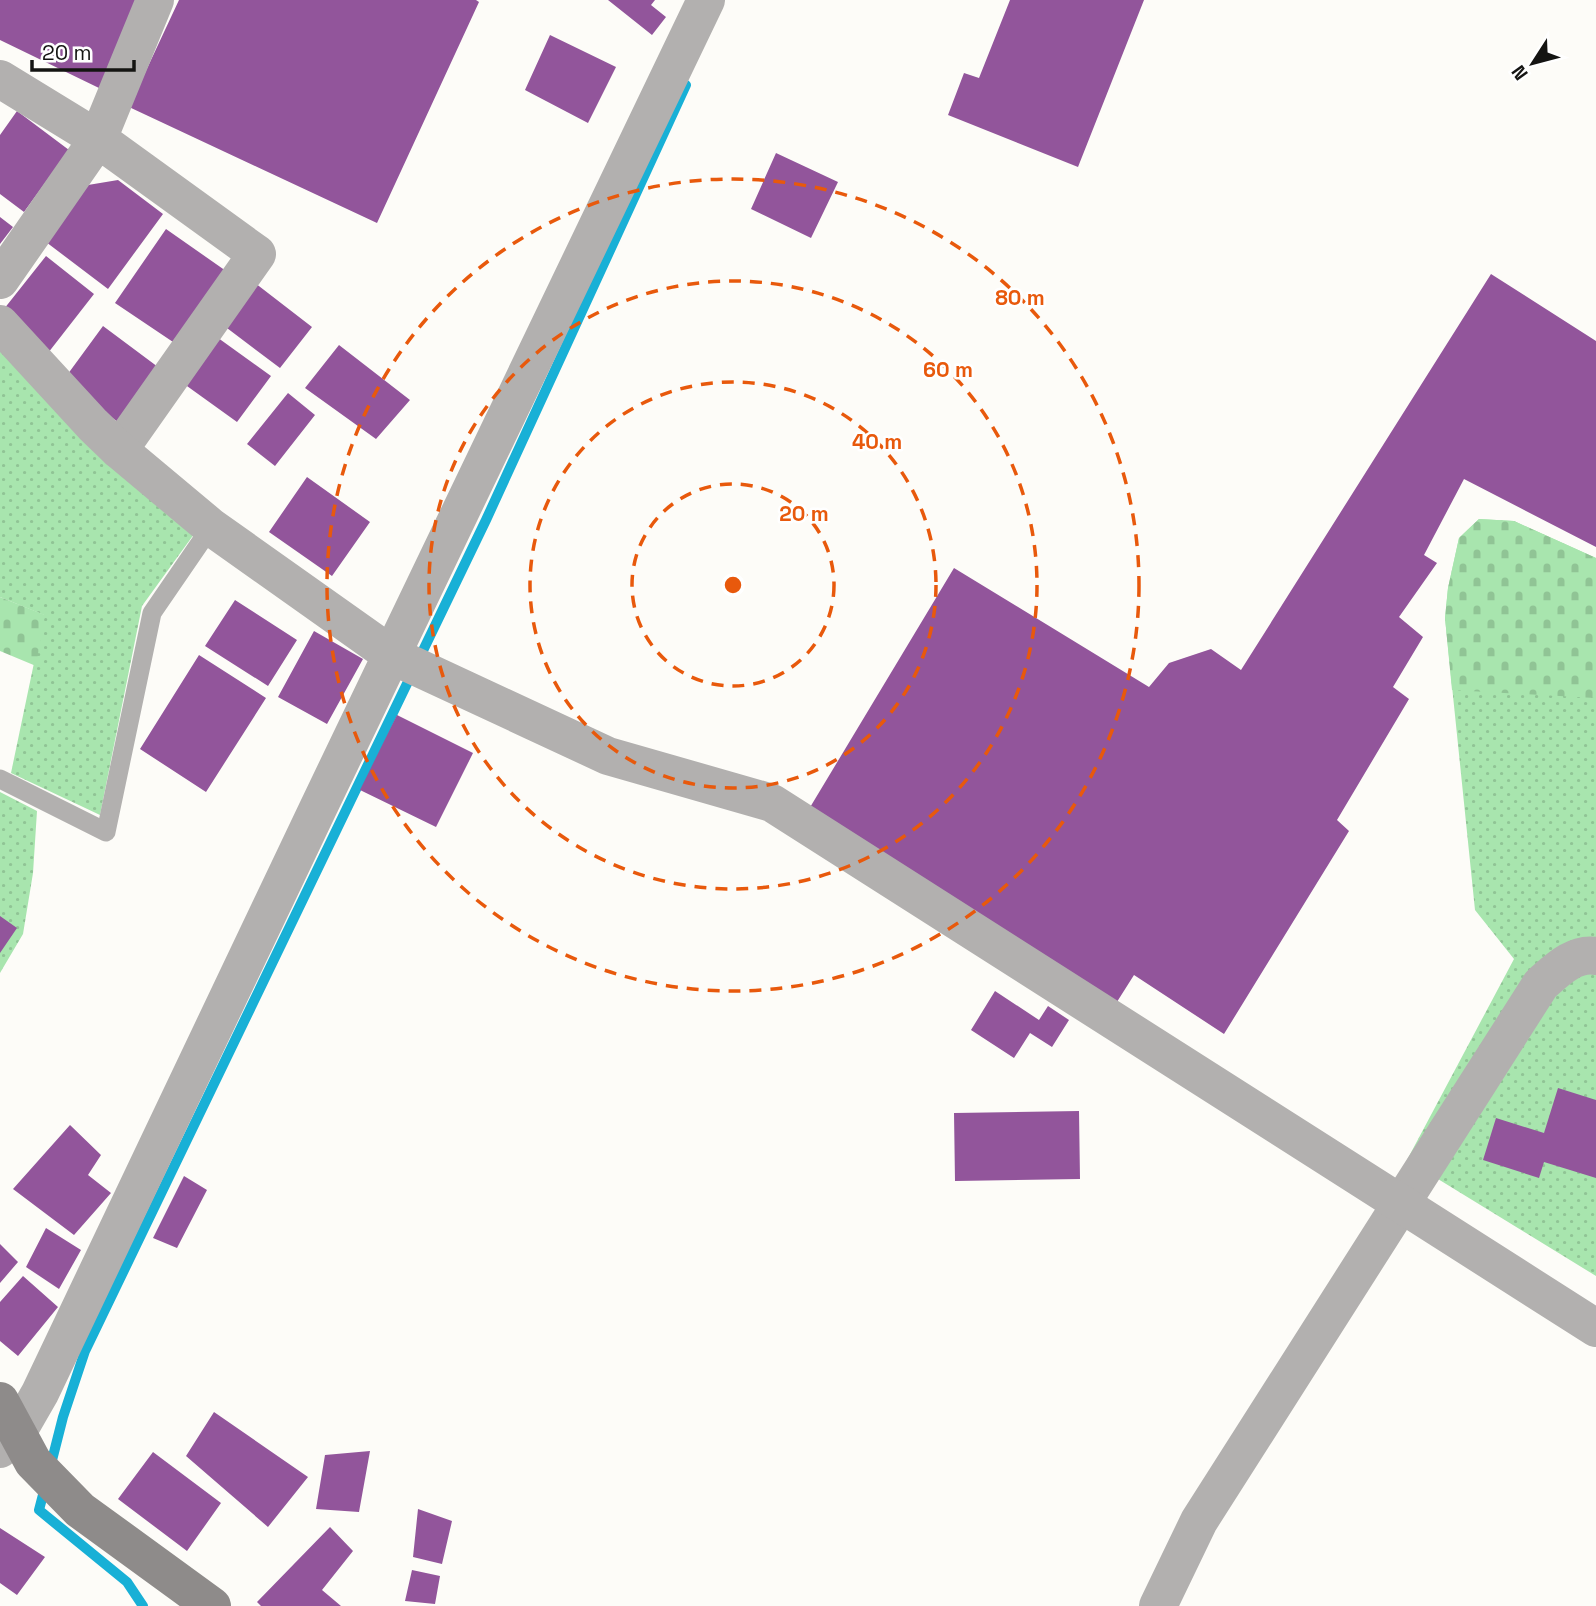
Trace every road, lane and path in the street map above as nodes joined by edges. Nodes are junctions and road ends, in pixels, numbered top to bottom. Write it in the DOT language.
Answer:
graph roads {
  1 [pos="155,0"];
  2 [pos="706,0"];
  3 [pos="0,79"];
  4 [pos="97,139"];
  5 [pos="0,280"];
  6 [pos="0,324"];
  7 [pos="119,450"];
  8 [pos="211,527"];
  9 [pos="393,656"];
  10 [pos="0,779"];
  11 [pos="1596,956"];
  12 [pos="1399,1204"];
  13 [pos="1596,1328"];
  14 [pos="6,1428"];
  15 [pos="212,1606"];
  16 [pos="1158,1606"];
  1 -- 4 [label="street"];
  2 -- 9 [label="street"];
  3 -- 4 [label="street"];
  4 -- 5 [label="street"];
  4 -- 7 [label="street"];
  6 -- 7 [label="street"];
  7 -- 8 [label="street"];
  8 -- 9 [label="street"];
  8 -- 10 [label="lane"];
  9 -- 12 [label="street"];
  9 -- 14 [label="street"];
  11 -- 12 [label="street"];
  12 -- 13 [label="street"];
  12 -- 16 [label="street"];
  14 -- 15 [label="main road"];
}
